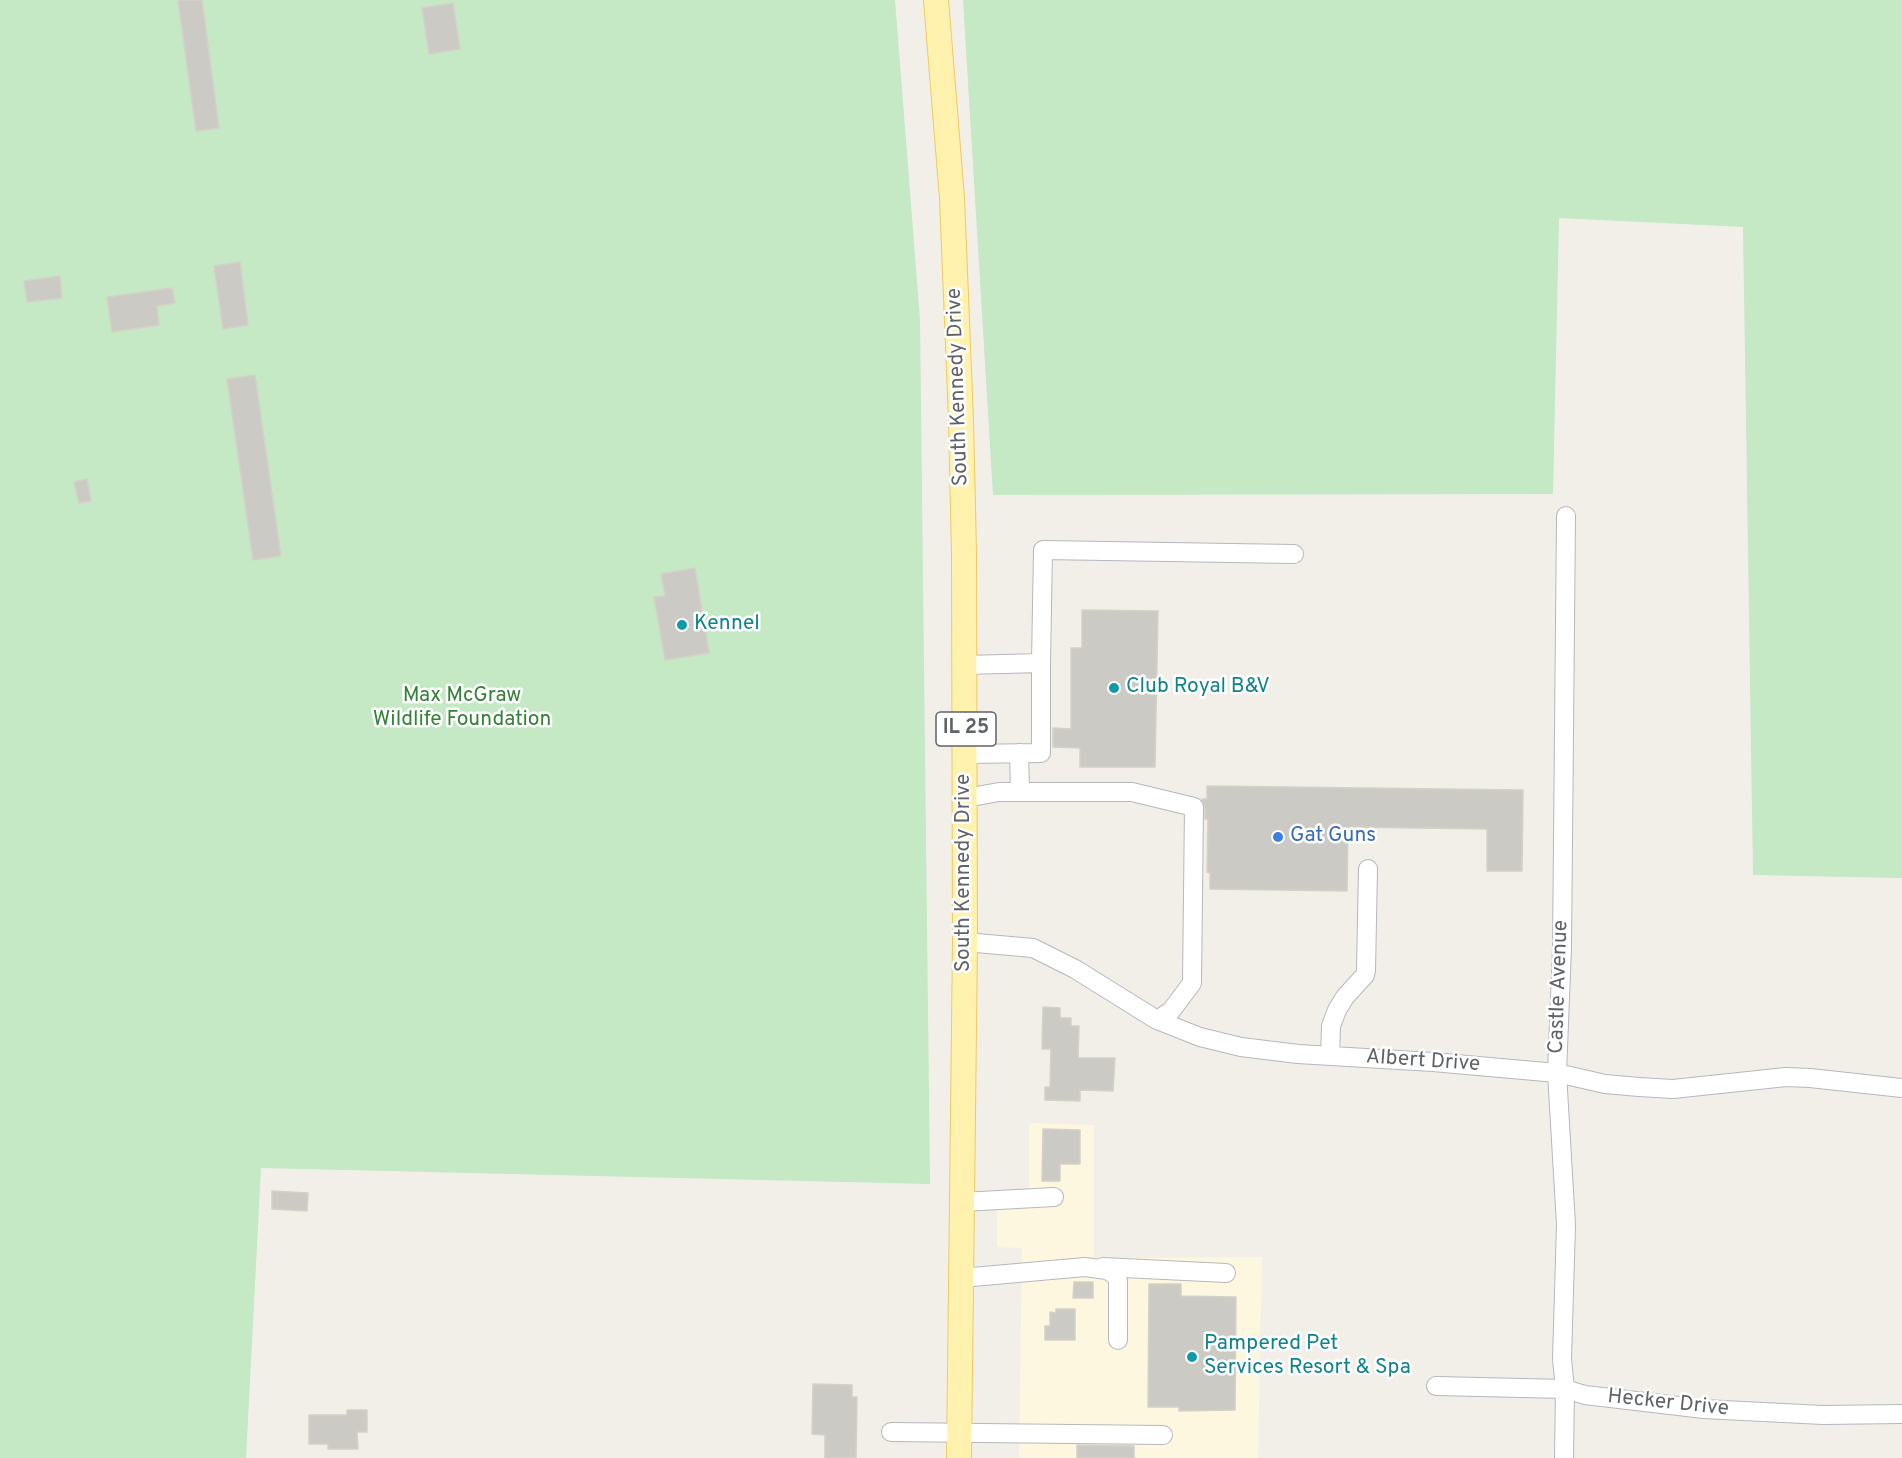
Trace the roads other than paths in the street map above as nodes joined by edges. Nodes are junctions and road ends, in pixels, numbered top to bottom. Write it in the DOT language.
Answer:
graph roads {
  1 [pos="936,0"];
  2 [pos="1566,516"];
  3 [pos="1294,554"];
  4 [pos="1041,663"];
  5 [pos="965,664"];
  6 [pos="1019,753"];
  7 [pos="966,754"];
  8 [pos="1020,792"];
  9 [pos="966,798"];
  10 [pos="1368,869"];
  11 [pos="965,942"];
  12 [pos="1157,1020"];
  13 [pos="1330,1056"];
  14 [pos="1557,1073"];
  15 [pos="1902,1088"];
  16 [pos="1054,1197"];
  17 [pos="962,1202"];
  18 [pos="1092,1267"];
  19 [pos="1226,1273"];
  20 [pos="961,1278"];
  21 [pos="1118,1340"];
  22 [pos="1436,1386"];
  23 [pos="1565,1389"];
  24 [pos="1902,1414"];
  25 [pos="891,1432"];
  26 [pos="959,1434"];
  27 [pos="1163,1435"];
  28 [pos="959,1458"];
  29 [pos="1564,1458"];
  1 -- 5 [label="main road, South Kennedy Drive / IL 25"];
  2 -- 14 [label="street, Castle Avenue"];
  3 -- 4 [label="street"];
  4 -- 5 [label="street"];
  4 -- 6 [label="street"];
  5 -- 7 [label="main road, South Kennedy Drive / IL 25"];
  6 -- 7 [label="street"];
  6 -- 8 [label="street"];
  7 -- 9 [label="main road, South Kennedy Drive / IL 25"];
  8 -- 9 [label="street"];
  8 -- 12 [label="street"];
  9 -- 11 [label="main road, South Kennedy Drive / IL 25"];
  10 -- 13 [label="street"];
  11 -- 12 [label="street, Albert Drive"];
  11 -- 17 [label="main road, South Kennedy Drive / IL 25"];
  12 -- 13 [label="street, Albert Drive"];
  13 -- 14 [label="street, Albert Drive"];
  14 -- 15 [label="street, Albert Drive"];
  14 -- 23 [label="street, Castle Avenue"];
  16 -- 17 [label="street"];
  17 -- 20 [label="main road, South Kennedy Drive / IL 25"];
  18 -- 19 [label="street"];
  18 -- 20 [label="street"];
  18 -- 21 [label="street"];
  20 -- 26 [label="main road, South Kennedy Drive / IL 25"];
  22 -- 23 [label="street, Hecker Drive"];
  23 -- 24 [label="street, Hecker Drive"];
  23 -- 29 [label="street, Castle Avenue"];
  25 -- 26 [label="street"];
  26 -- 27 [label="street"];
  26 -- 28 [label="main road, South Kennedy Drive / IL 25"];
}
